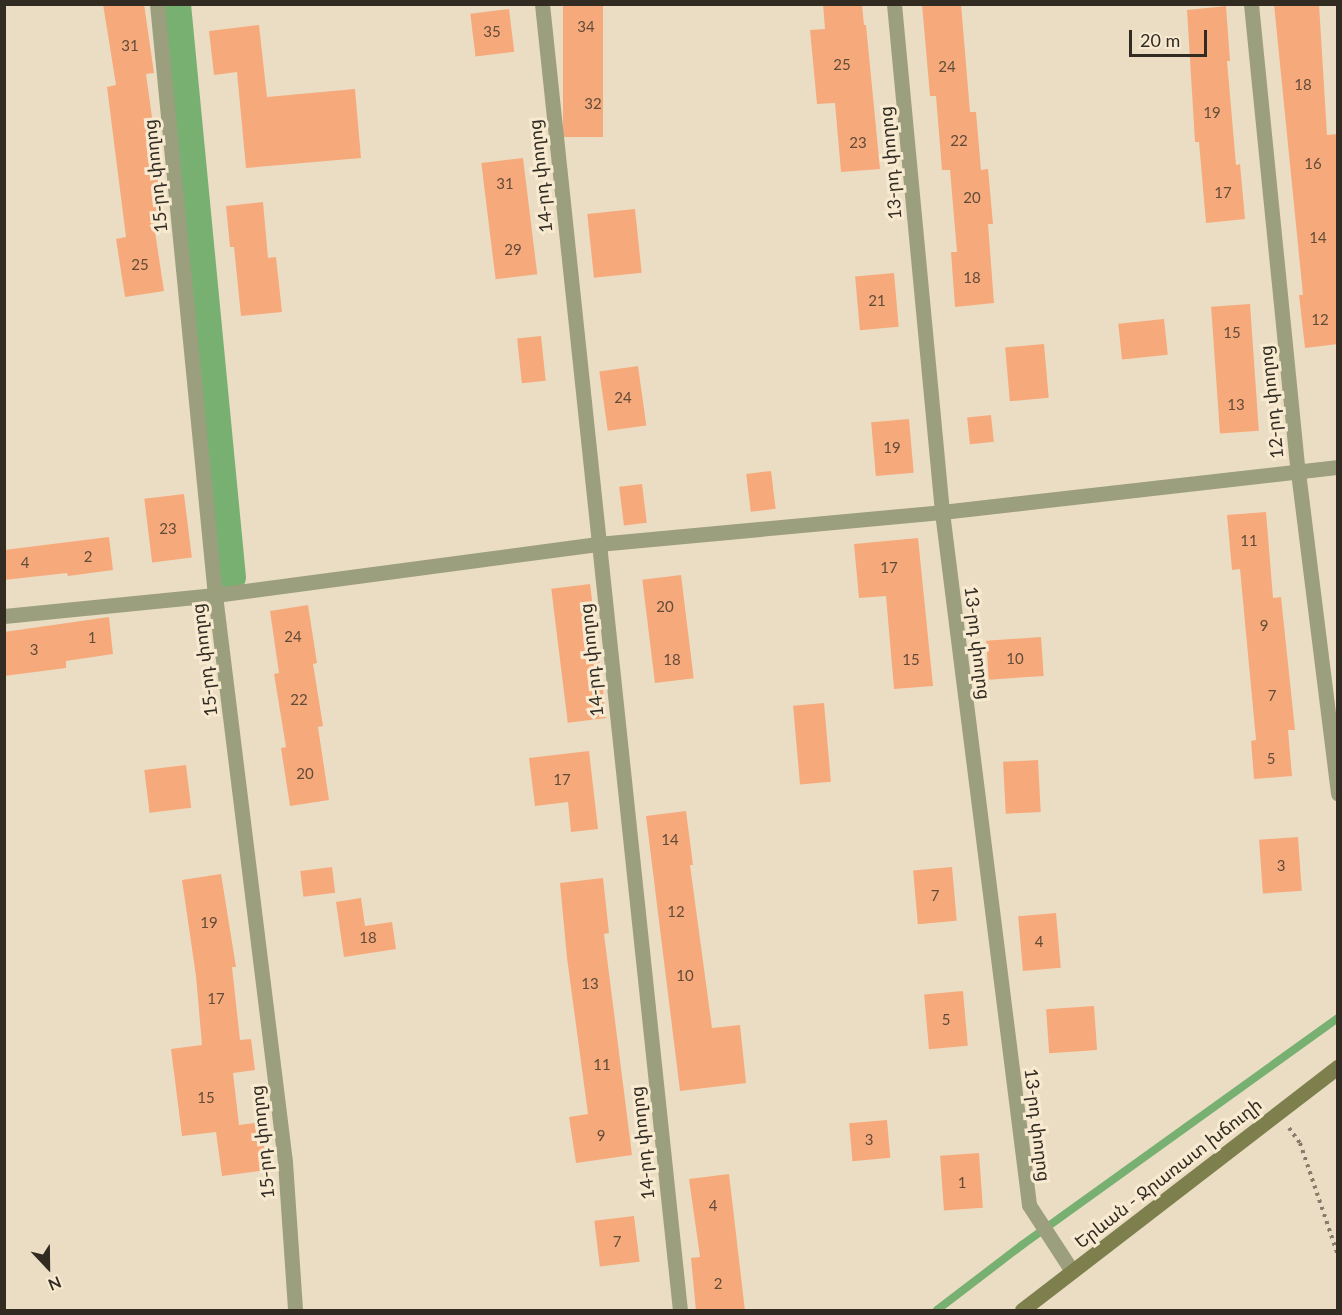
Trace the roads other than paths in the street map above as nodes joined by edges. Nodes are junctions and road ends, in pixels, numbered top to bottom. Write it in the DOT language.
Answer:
graph roads {
  1 [pos="157,4"];
  2 [pos="542,4"];
  3 [pos="894,4"];
  4 [pos="1251,4"];
  5 [pos="1338,467"];
  6 [pos="1298,472"];
  7 [pos="942,512"];
  8 [pos="598,544"];
  9 [pos="215,595"];
  10 [pos="4,616"];
  11 [pos="1338,794"];
  12 [pos="1338,1067"];
  13 [pos="1072,1271"];
  14 [pos="295,1311"];
  15 [pos="680,1311"];
  16 [pos="1022,1311"];
  1 -- 9 [label="street, 15-րդ փողոց"];
  2 -- 8 [label="street, 14-րդ փողոց"];
  3 -- 7 [label="street, 13-րդ փողոց"];
  4 -- 6 [label="street, 12-րդ փողոց"];
  5 -- 6 [label="street"];
  6 -- 7 [label="street"];
  6 -- 11 [label="street, 12-րդ փողոց"];
  7 -- 8 [label="street"];
  7 -- 13 [label="street, 13-րդ փողոց"];
  8 -- 9 [label="street"];
  8 -- 15 [label="street, 14-րդ փողոց"];
  9 -- 10 [label="street"];
  9 -- 14 [label="street, 15-րդ փողոց"];
  12 -- 13 [label="main road, Երևան - Ջրառատ խճուղի"];
  13 -- 16 [label="main road, Երևան - Ջրառատ խճուղի"];
}
